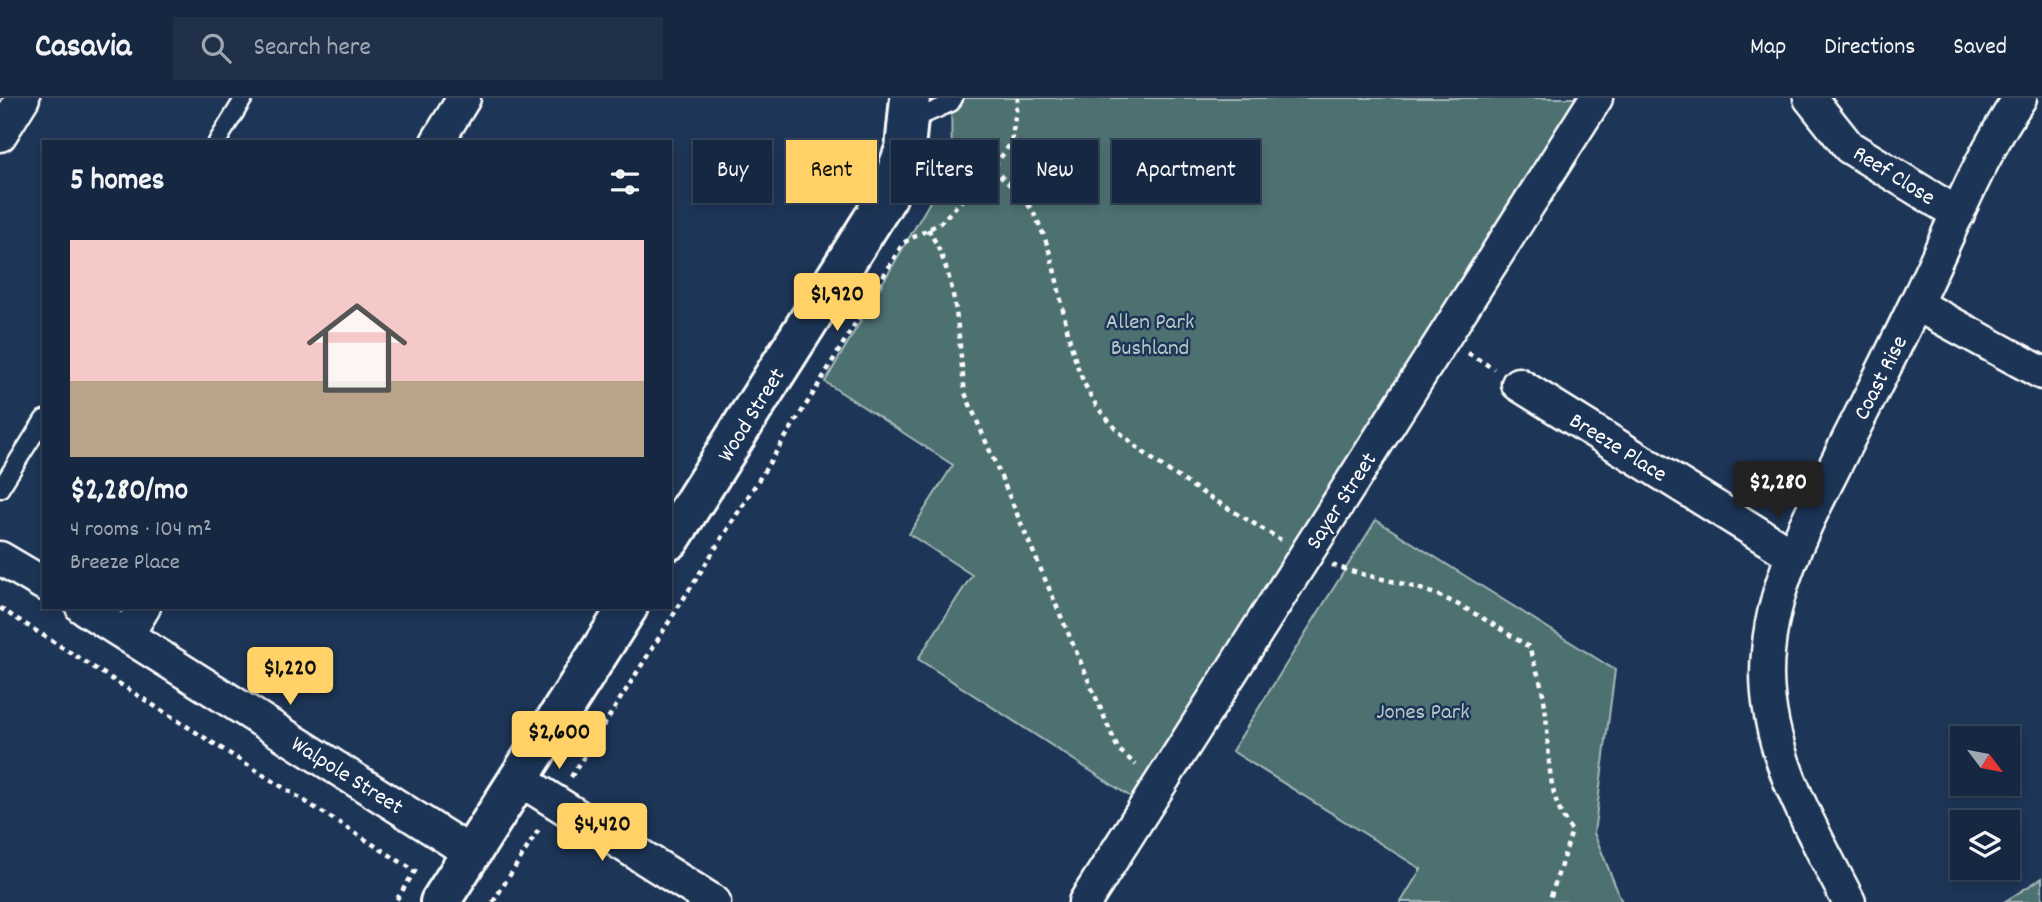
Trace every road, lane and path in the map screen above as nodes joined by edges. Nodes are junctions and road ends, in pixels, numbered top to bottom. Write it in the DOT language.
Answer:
graph roads {
  1 [pos="23,98"];
  2 [pos="244,98"];
  3 [pos="464,98"];
  4 [pos="954,98"];
  5 [pos="1018,98"];
  6 [pos="1596,98"];
  7 [pos="1810,98"];
  8 [pos="2020,98"];
  9 [pos="909,110"];
  10 [pos="0,135"];
  11 [pos="218,140"];
  12 [pos="438,140"];
  13 [pos="1958,214"];
  14 [pos="928,229"];
  15 [pos="1916,304"];
  16 [pos="1457,347"];
  17 [pos="2042,373"];
  18 [pos="1518,384"];
  19 [pos="42,422"];
  20 [pos="0,489"];
  21 [pos="672,537"];
  22 [pos="1791,554"];
  23 [pos="0,558"];
  24 [pos="42,583"];
  25 [pos="0,608"];
  26 [pos="85,609"];
  27 [pos="143,609"];
  28 [pos="627,609"];
  29 [pos="127,635"];
  30 [pos="1137,766"];
  31 [pos="519,779"];
  32 [pos="555,802"];
  33 [pos="471,853"];
  34 [pos="395,902"];
  35 [pos="440,902"];
  36 [pos="493,902"];
  37 [pos="713,902"];
  38 [pos="1085,902"];
  39 [pos="1850,902"];
  1 -- 10 [label="street"];
  2 -- 11 [label="lane"];
  3 -- 12 [label="street"];
  4 -- 9 [label="lane"];
  5 -- 14 [label="path"];
  6 -- 38 [label="street, Sayer Street"];
  7 -- 13 [label="street, Reef Close"];
  8 -- 13 [label="street, Coast Rise"];
  9 -- 21 [label="street, Wood Street"];
  13 -- 15 [label="street, Coast Rise"];
  14 -- 30 [label="path"];
  14 -- 32 [label="path"];
  15 -- 17 [label="street"];
  15 -- 22 [label="street, Coast Rise"];
  16 -- 18 [label="path"];
  18 -- 22 [label="street, Breeze Place"];
  19 -- 20 [label="lane"];
  22 -- 39 [label="street, Coast Rise"];
  23 -- 24 [label="street"];
  25 -- 34 [label="path"];
  26 -- 29 [label="street, Walpole Street"];
  27 -- 29 [label="street"];
  28 -- 31 [label="street"];
  29 -- 33 [label="street, Walpole Street"];
  31 -- 32 [label="street"];
  31 -- 33 [label="street"];
  32 -- 36 [label="path"];
  32 -- 37 [label="street"];
  33 -- 35 [label="street"];
}
